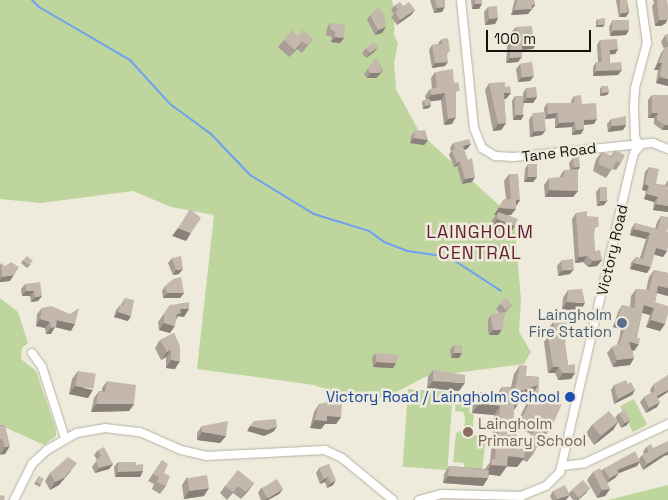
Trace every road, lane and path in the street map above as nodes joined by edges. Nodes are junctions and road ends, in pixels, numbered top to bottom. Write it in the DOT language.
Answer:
graph roads {
  1 [pos="461,0"];
  2 [pos="641,0"];
  3 [pos="640,146"];
  4 [pos="668,150"];
  5 [pos="32,352"];
  6 [pos="668,424"];
  7 [pos="65,438"];
  8 [pos="562,466"];
  9 [pos="14,500"];
  10 [pos="393,500"];
  11 [pos="419,500"];
  1 -- 3 [label="street, Tane Road"];
  2 -- 3 [label="street"];
  3 -- 4 [label="street"];
  3 -- 8 [label="street, Victory Road"];
  5 -- 7 [label="street"];
  6 -- 8 [label="street"];
  7 -- 9 [label="street"];
  7 -- 10 [label="street"];
  8 -- 11 [label="street, Victory Road"];
}
